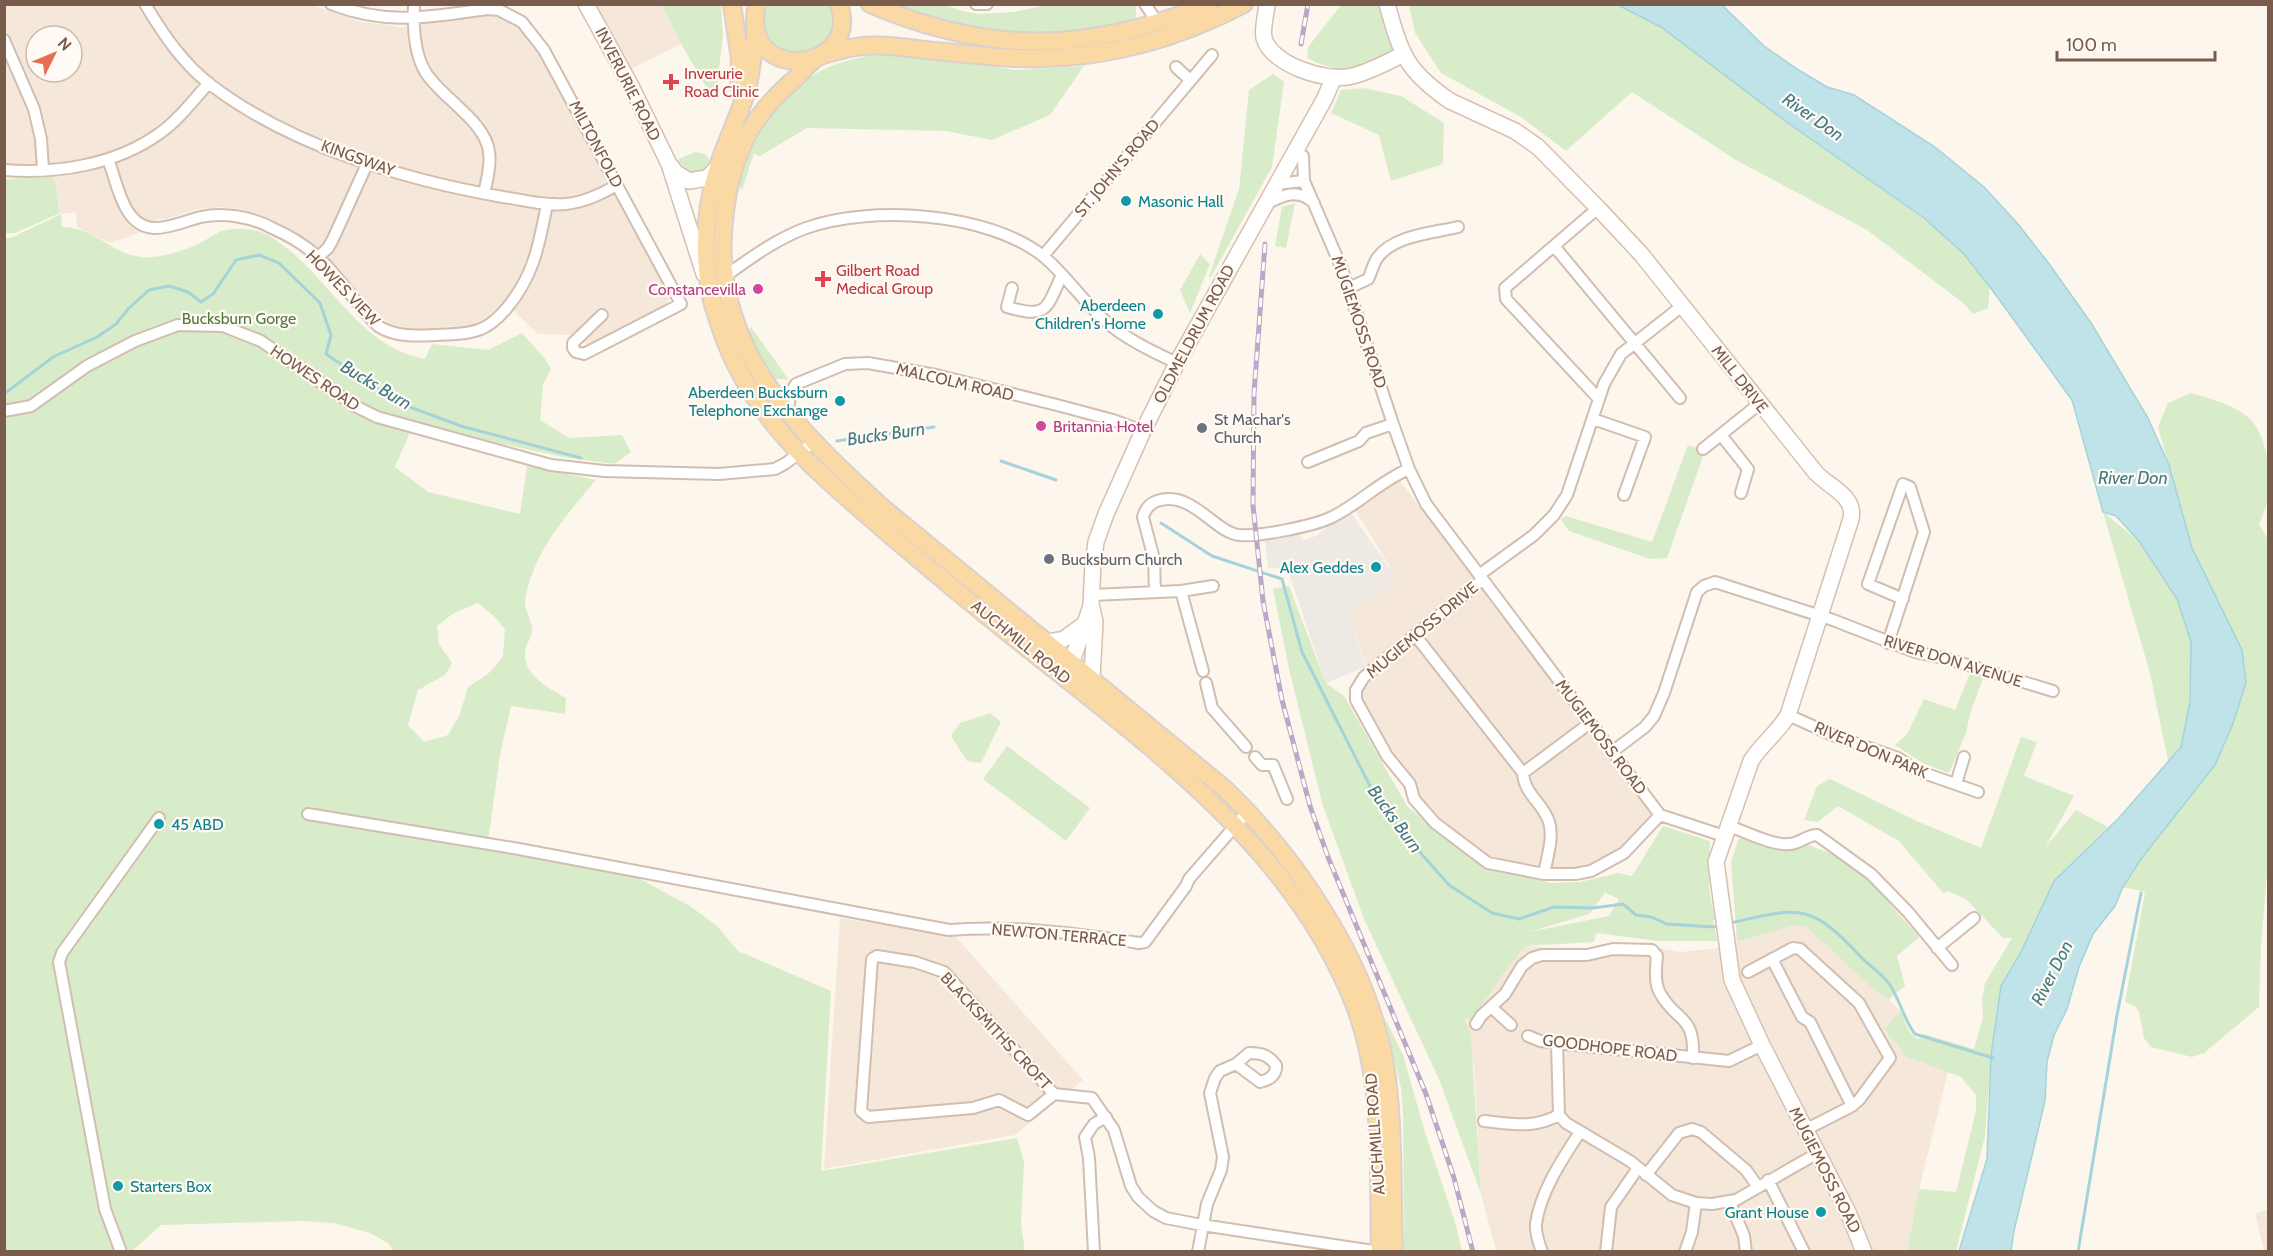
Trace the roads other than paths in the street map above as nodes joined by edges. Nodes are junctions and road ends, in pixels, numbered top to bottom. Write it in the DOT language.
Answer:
graph roads {
  1 [pos="145,4"];
  2 [pos="331,4"];
  3 [pos="414,4"];
  4 [pos="586,4"];
  5 [pos="732,4"];
  6 [pos="839,4"];
  7 [pos="870,4"];
  8 [pos="976,4"];
  9 [pos="987,4"];
  10 [pos="1145,4"];
  11 [pos="1209,4"];
  12 [pos="1244,4"];
  13 [pos="1387,4"];
  14 [pos="1267,5"];
  15 [pos="754,14"];
  16 [pos="414,18"];
  17 [pos="1158,23"];
  18 [pos="4,40"];
  19 [pos="1404,54"];
  20 [pos="1212,55"];
  21 [pos="816,58"];
  22 [pos="1176,68"];
  23 [pos="1334,76"];
  24 [pos="1190,80"];
  25 [pos="209,83"];
  26 [pos="725,145"];
  27 [pos="1303,156"];
  28 [pos="108,159"];
  29 [pos="368,164"];
  30 [pos="669,164"];
  31 [pos="717,168"];
  32 [pos="43,169"];
  33 [pos="4,170"];
  34 [pos="1304,181"];
  35 [pos="1285,183"];
  36 [pos="617,185"];
  37 [pos="484,194"];
  38 [pos="1314,203"];
  39 [pos="547,204"];
  40 [pos="1264,205"];
  41 [pos="1599,208"];
  42 [pos="1458,228"];
  43 [pos="1554,246"];
  44 [pos="1043,256"];
  45 [pos="318,257"];
  46 [pos="1062,275"];
  47 [pos="724,278"];
  48 [pos="709,288"];
  49 [pos="1012,288"];
  50 [pos="1349,288"];
  51 [pos="1682,306"];
  52 [pos="602,315"];
  53 [pos="1636,342"];
  54 [pos="1177,363"];
  55 [pos="1680,398"];
  56 [pos="1599,399"];
  57 [pos="1760,404"];
  58 [pos="4,411"];
  59 [pos="788,413"];
  60 [pos="1593,419"];
  61 [pos="1393,424"];
  62 [pos="1143,431"];
  63 [pos="1721,435"];
  64 [pos="815,441"];
  65 [pos="1703,449"];
  66 [pos="798,453"];
  67 [pos="1308,462"];
  68 [pos="1409,469"];
  69 [pos="1741,493"];
  70 [pos="1624,495"];
  71 [pos="1480,577"];
  72 [pos="1213,586"];
  73 [pos="1181,591"];
  74 [pos="1155,592"];
  75 [pos="1903,599"];
  76 [pos="1092,600"];
  77 [pos="1820,617"];
  78 [pos="1083,625"];
  79 [pos="1415,635"];
  80 [pos="1048,642"];
  81 [pos="1888,643"];
  82 [pos="1072,661"];
  83 [pos="1203,671"];
  84 [pos="1092,678"];
  85 [pos="1206,683"];
  86 [pos="1076,687"];
  87 [pos="2053,691"];
  88 [pos="1788,715"];
  89 [pos="1590,723"];
  90 [pos="1246,747"];
  91 [pos="1612,752"];
  92 [pos="1255,757"];
  93 [pos="1964,757"];
  94 [pos="1523,773"];
  95 [pos="1956,784"];
  96 [pos="1978,792"];
  97 [pos="1287,799"];
  98 [pos="1248,811"];
  99 [pos="308,814"];
  100 [pos="1660,815"];
  101 [pos="159,818"];
  102 [pos="1234,826"];
  103 [pos="1726,831"];
  104 [pos="1544,873"];
  105 [pos="1974,918"];
  106 [pos="1937,948"];
  107 [pos="1772,959"];
  108 [pos="1952,964"];
  109 [pos="1748,972"];
  110 [pos="1491,1007"];
  111 [pos="1476,1024"];
  112 [pos="1510,1025"];
  113 [pos="1528,1036"];
  114 [pos="1557,1043"];
  115 [pos="1762,1045"];
  116 [pos="1693,1058"];
  117 [pos="1236,1064"];
  118 [pos="1054,1094"];
  119 [pos="1852,1106"];
  120 [pos="1559,1115"];
  121 [pos="1106,1117"];
  122 [pos="1484,1121"];
  123 [pos="1805,1130"];
  124 [pos="1580,1132"];
  125 [pos="1816,1154"];
  126 [pos="1642,1171"];
  127 [pos="1768,1180"];
  128 [pos="1758,1187"];
  129 [pos="1730,1202"];
  130 [pos="1696,1203"];
  131 [pos="1202,1225"];
  132 [pos="121,1251"];
  133 [pos="1094,1251"];
  134 [pos="1198,1251"];
  135 [pos="1368,1251"];
  136 [pos="1380,1251"];
  137 [pos="1394,1251"];
  138 [pos="1542,1251"];
  139 [pos="1606,1251"];
  140 [pos="1685,1251"];
  141 [pos="1746,1251"];
  142 [pos="1804,1251"];
  143 [pos="1864,1251"];
  1 -- 25 [label="street, KINGSWAY"];
  2 -- 16 [label="street"];
  3 -- 16 [label="street"];
  4 -- 30 [label="street, INVERURIE ROAD"];
  5 -- 26 [label="main road"];
  6 -- 21 [label="main road, AUCHMILL ROAD"];
  7 -- 17 [label="main road"];
  8 -- 9 [label="street"];
  10 -- 17 [label="street"];
  11 -- 17 [label="main road"];
  12 -- 21 [label="main road"];
  13 -- 19 [label="street, MILL DRIVE"];
  14 -- 23 [label="street"];
  15 -- 21 [label="main road"];
  15 -- 26 [label="main road, AUCHMILL ROAD"];
  16 -- 36 [label="street, MILTONFOLD"];
  16 -- 37 [label="street"];
  18 -- 32 [label="street"];
  19 -- 23 [label="street"];
  19 -- 41 [label="street, MILL DRIVE"];
  20 -- 24 [label="street, ST. JOHN'S ROAD"];
  21 -- 47 [label="main road, AUCHMILL ROAD"];
  22 -- 24 [label="street"];
  23 -- 40 [label="street, OLDMELDRUM ROAD"];
  24 -- 44 [label="street, ST. JOHN'S ROAD"];
  25 -- 28 [label="street"];
  25 -- 29 [label="street, KINGSWAY"];
  26 -- 31 [label="main road, AUCHMILL ROAD"];
  27 -- 34 [label="street, MUGIEMOSS ROAD"];
  28 -- 32 [label="street"];
  28 -- 45 [label="street, HOWES VIEW"];
  29 -- 37 [label="street, KINGSWAY"];
  29 -- 45 [label="street"];
  30 -- 31 [label="street, INVERURIE ROAD"];
  30 -- 48 [label="street, INVERURIE ROAD"];
  31 -- 48 [label="main road, AUCHMILL ROAD"];
  32 -- 33 [label="street"];
  34 -- 35 [label="street"];
  34 -- 38 [label="street, MUGIEMOSS ROAD"];
  36 -- 39 [label="street, KINGSWAY"];
  36 -- 52 [label="street, MILTONFOLD"];
  37 -- 39 [label="street, KINGSWAY"];
  38 -- 40 [label="street"];
  38 -- 50 [label="street, MUGIEMOSS ROAD"];
  39 -- 45 [label="street, HOWES VIEW"];
  40 -- 54 [label="street, OLDMELDRUM ROAD"];
  41 -- 43 [label="street"];
  41 -- 51 [label="street, MILL DRIVE"];
  42 -- 50 [label="street"];
  43 -- 53 [label="street"];
  43 -- 56 [label="street"];
  44 -- 46 [label="street"];
  44 -- 47 [label="street"];
  46 -- 49 [label="street"];
  46 -- 54 [label="street"];
  47 -- 59 [label="main road, AUCHMILL ROAD"];
  48 -- 66 [label="main road, AUCHMILL ROAD"];
  50 -- 61 [label="street, MUGIEMOSS ROAD"];
  51 -- 53 [label="street, MUGIEMOSS DRIVE"];
  51 -- 57 [label="street, MILL DRIVE"];
  53 -- 55 [label="street"];
  53 -- 56 [label="street, MUGIEMOSS DRIVE"];
  54 -- 62 [label="street, OLDMELDRUM ROAD"];
  56 -- 60 [label="street, MUGIEMOSS DRIVE"];
  57 -- 63 [label="street"];
  57 -- 77 [label="street, MILL DRIVE"];
  58 -- 66 [label="street, HOWES ROAD"];
  59 -- 62 [label="street, MALCOLM ROAD"];
  59 -- 64 [label="main road, AUCHMILL ROAD"];
  60 -- 70 [label="street"];
  60 -- 71 [label="street, MUGIEMOSS DRIVE"];
  61 -- 67 [label="street"];
  61 -- 68 [label="street, MUGIEMOSS ROAD"];
  62 -- 76 [label="street, OLDMELDRUM ROAD"];
  63 -- 65 [label="street"];
  63 -- 69 [label="street"];
  64 -- 66 [label="street, HOWES ROAD"];
  64 -- 80 [label="main road, AUCHMILL ROAD"];
  66 -- 86 [label="main road, AUCHMILL ROAD"];
  68 -- 71 [label="street, MUGIEMOSS ROAD"];
  68 -- 74 [label="street"];
  71 -- 79 [label="street, MUGIEMOSS DRIVE"];
  71 -- 89 [label="street, MUGIEMOSS ROAD"];
  72 -- 73 [label="street"];
  73 -- 74 [label="street"];
  73 -- 83 [label="street"];
  74 -- 76 [label="street"];
  75 -- 75 [label="street"];
  75 -- 81 [label="street"];
  76 -- 78 [label="street, OLDMELDRUM ROAD"];
  76 -- 84 [label="street, OLDMELDRUM ROAD"];
  77 -- 81 [label="street, RIVER DON AVENUE"];
  77 -- 88 [label="street, MILL DRIVE"];
  77 -- 91 [label="street, RIVER DON AVENUE"];
  78 -- 80 [label="street"];
  78 -- 82 [label="street, OLDMELDRUM ROAD"];
  79 -- 94 [label="street"];
  79 -- 104 [label="street, MUGIEMOSS DRIVE"];
  80 -- 82 [label="main road, AUCHMILL ROAD"];
  81 -- 87 [label="street, RIVER DON AVENUE"];
  82 -- 84 [label="main road, AUCHMILL ROAD"];
  82 -- 86 [label="street, OLDMELDRUM ROAD"];
  84 -- 98 [label="main road, AUCHMILL ROAD"];
  85 -- 90 [label="street"];
  86 -- 102 [label="main road, AUCHMILL ROAD"];
  88 -- 95 [label="street, RIVER DON PARK"];
  88 -- 103 [label="street, MILL DRIVE"];
  89 -- 91 [label="street, MUGIEMOSS ROAD"];
  89 -- 94 [label="street"];
  91 -- 100 [label="street, MUGIEMOSS ROAD"];
  92 -- 97 [label="street"];
  93 -- 95 [label="street"];
  94 -- 104 [label="street"];
  95 -- 96 [label="street, RIVER DON PARK"];
  98 -- 102 [label="street, NEWTON TERRACE"];
  98 -- 137 [label="main road, AUCHMILL ROAD"];
  99 -- 102 [label="street, NEWTON TERRACE"];
  100 -- 103 [label="street"];
  100 -- 104 [label="street, MUGIEMOSS DRIVE"];
  101 -- 132 [label="street"];
  102 -- 136 [label="main road, AUCHMILL ROAD"];
  103 -- 106 [label="street"];
  103 -- 115 [label="street, MUGIEMOSS ROAD"];
  105 -- 106 [label="street"];
  106 -- 108 [label="street"];
  107 -- 109 [label="street"];
  107 -- 119 [label="street"];
  107 -- 119 [label="street"];
  110 -- 111 [label="street, GOODHOPE ROAD"];
  110 -- 112 [label="street"];
  110 -- 116 [label="street, GOODHOPE ROAD"];
  113 -- 114 [label="street, GOODHOPE ROAD"];
  114 -- 116 [label="street, GOODHOPE ROAD"];
  114 -- 120 [label="street"];
  115 -- 116 [label="street, GOODHOPE ROAD"];
  115 -- 123 [label="street, MUGIEMOSS ROAD"];
  117 -- 131 [label="street"];
  118 -- 118 [label="street, BLACKSMITHS CROFT"];
  118 -- 121 [label="street"];
  119 -- 123 [label="street"];
  120 -- 122 [label="street"];
  120 -- 124 [label="street"];
  121 -- 131 [label="street"];
  121 -- 133 [label="street"];
  123 -- 125 [label="street, MUGIEMOSS ROAD"];
  124 -- 126 [label="street"];
  124 -- 138 [label="street"];
  125 -- 127 [label="street"];
  125 -- 143 [label="street, MUGIEMOSS ROAD"];
  126 -- 128 [label="street"];
  126 -- 130 [label="street"];
  126 -- 139 [label="street"];
  127 -- 128 [label="street"];
  127 -- 142 [label="street"];
  128 -- 129 [label="street"];
  129 -- 130 [label="street"];
  129 -- 141 [label="street"];
  130 -- 140 [label="street"];
  131 -- 134 [label="street"];
  131 -- 135 [label="street"];
  135 -- 136 [label="street"];
}
